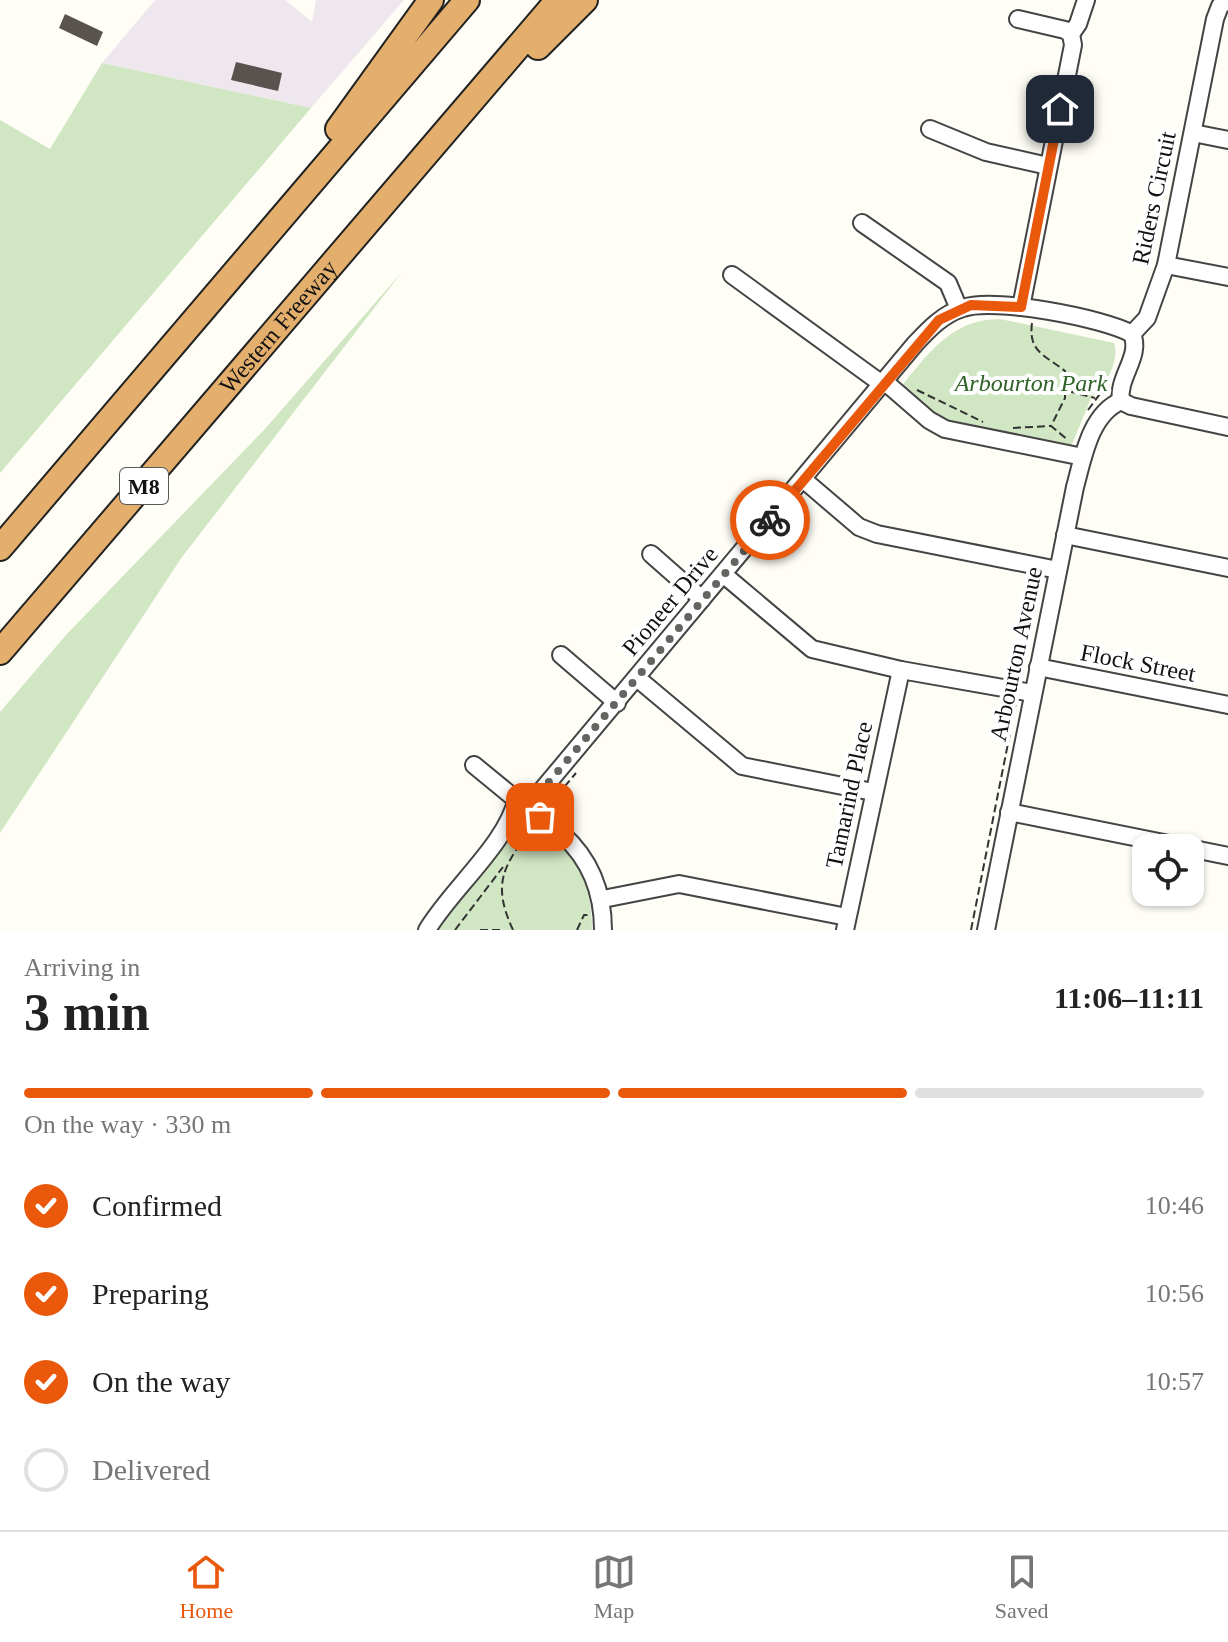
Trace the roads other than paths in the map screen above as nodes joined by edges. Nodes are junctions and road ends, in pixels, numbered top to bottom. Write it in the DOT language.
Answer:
graph roads {
  1 [pos="431,0"];
  2 [pos="467,0"];
  3 [pos="558,0"];
  4 [pos="585,0"];
  5 [pos="1086,0"];
  6 [pos="1224,1"];
  7 [pos="1018,19"];
  8 [pos="1071,34"];
  9 [pos="930,129"];
  10 [pos="1193,133"];
  11 [pos="1228,140"];
  12 [pos="1048,166"];
  13 [pos="862,223"];
  14 [pos="1166,265"];
  15 [pos="732,275"];
  16 [pos="1228,277"];
  17 [pos="218,293"];
  18 [pos="959,309"];
  19 [pos="1020,314"];
  20 [pos="286,319"];
  21 [pos="1132,334"];
  22 [pos="883,383"];
  23 [pos="1121,401"];
  24 [pos="1228,427"];
  25 [pos="1079,451"];
  26 [pos="804,480"];
  27 [pos="1065,535"];
  28 [pos="0,548"];
  29 [pos="651,554"];
  30 [pos="1228,568"];
  31 [pos="1058,570"];
  32 [pos="723,574"];
  33 [pos="702,599"];
  34 [pos="0,652"];
  35 [pos="561,655"];
  36 [pos="1038,667"];
  37 [pos="901,670"];
  38 [pos="637,678"];
  39 [pos="1032,693"];
  40 [pos="617,703"];
  41 [pos="1228,705"];
  42 [pos="474,765"];
  43 [pos="873,792"];
  44 [pos="530,806"];
  45 [pos="1009,812"];
  46 [pos="1228,856"];
  47 [pos="603,914"];
  48 [pos="846,924"];
  49 [pos="427,930"];
  50 [pos="986,930"];
  1 -- 17 [label="highway"];
  2 -- 17 [label="highway"];
  3 -- 20 [label="highway, Western Freeway / M8"];
  4 -- 20 [label="highway"];
  5 -- 8 [label="street"];
  6 -- 10 [label="street, Riders Circuit"];
  7 -- 8 [label="street"];
  8 -- 12 [label="street"];
  9 -- 12 [label="street"];
  10 -- 11 [label="street"];
  10 -- 14 [label="street, Riders Circuit"];
  12 -- 19 [label="street"];
  13 -- 18 [label="street"];
  14 -- 16 [label="street"];
  14 -- 21 [label="street, Riders Circuit"];
  15 -- 22 [label="street"];
  17 -- 28 [label="highway"];
  18 -- 19 [label="street, Pioneer Drive"];
  18 -- 22 [label="street, Pioneer Drive"];
  19 -- 21 [label="street, Pioneer Drive"];
  20 -- 34 [label="highway, Western Freeway / M8"];
  21 -- 23 [label="street, Riders Circuit"];
  22 -- 25 [label="street"];
  22 -- 26 [label="street, Pioneer Drive"];
  23 -- 24 [label="street"];
  23 -- 25 [label="street, Arbourton Avenue"];
  25 -- 27 [label="street, Arbourton Avenue"];
  26 -- 31 [label="street"];
  26 -- 32 [label="street, Pioneer Drive"];
  27 -- 30 [label="street"];
  27 -- 31 [label="street, Arbourton Avenue"];
  29 -- 33 [label="street"];
  31 -- 36 [label="street, Arbourton Avenue"];
  32 -- 33 [label="street, Pioneer Drive"];
  32 -- 37 [label="street"];
  33 -- 38 [label="street, Pioneer Drive"];
  35 -- 40 [label="street"];
  36 -- 39 [label="street, Arbourton Avenue"];
  36 -- 41 [label="street, Flock Street"];
  37 -- 39 [label="street"];
  37 -- 43 [label="street, Tamarind Place"];
  38 -- 40 [label="street, Pioneer Drive"];
  38 -- 43 [label="street"];
  39 -- 45 [label="street, Arbourton Avenue"];
  40 -- 44 [label="street, Pioneer Drive"];
  42 -- 44 [label="street"];
  43 -- 48 [label="street, Tamarind Place"];
  44 -- 47 [label="street"];
  44 -- 49 [label="street, Pioneer Drive"];
  45 -- 46 [label="street"];
  45 -- 50 [label="street, Arbourton Avenue"];
  47 -- 48 [label="street"];
}
